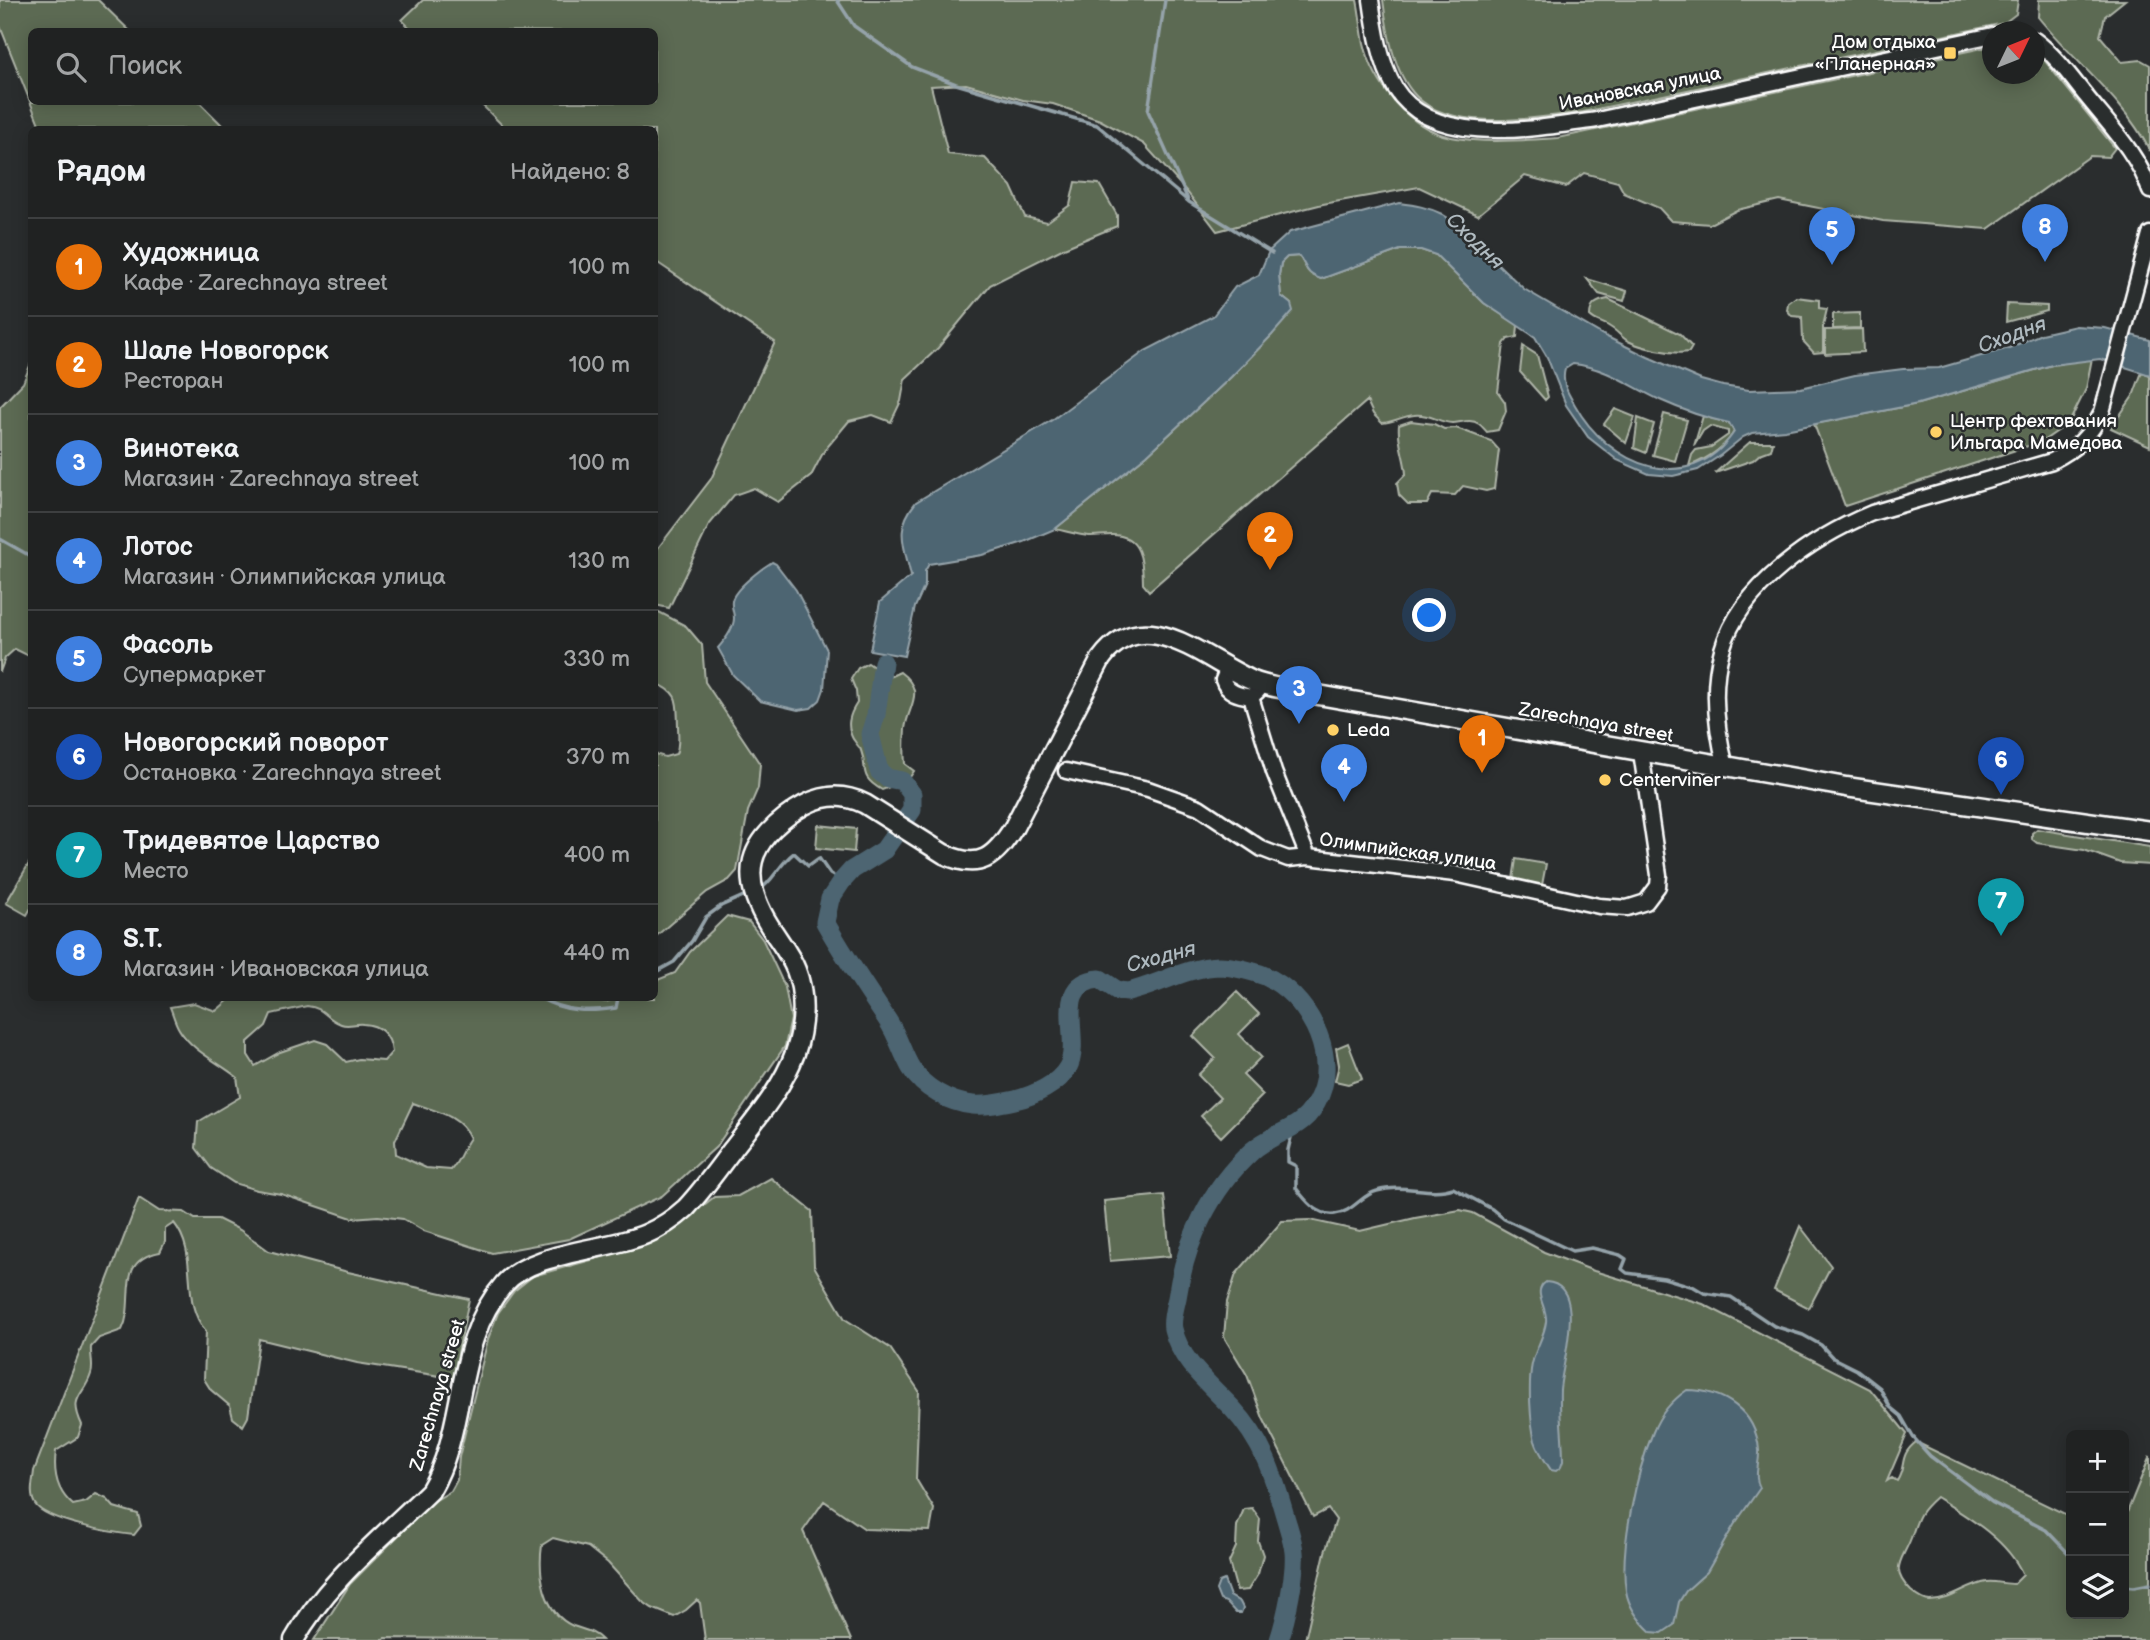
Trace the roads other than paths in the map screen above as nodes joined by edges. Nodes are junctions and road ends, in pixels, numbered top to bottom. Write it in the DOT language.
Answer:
graph roads {
  1 [pos="1371,0"];
  2 [pos="1982,37"];
  3 [pos="2045,50"];
  4 [pos="2150,191"];
  5 [pos="2150,234"];
  6 [pos="1256,690"];
  7 [pos="1641,752"];
  8 [pos="1726,767"];
  9 [pos="1066,771"];
  10 [pos="2150,831"];
  11 [pos="1308,857"];
  12 [pos="294,1640"];
  1 -- 2 [label="street, Ивановская улица"];
  3 -- 4 [label="street"];
  5 -- 8 [label="street"];
  6 -- 7 [label="main road, Zarechnaya street"];
  6 -- 11 [label="street"];
  6 -- 12 [label="main road, Zarechnaya street"];
  7 -- 8 [label="main road, Zarechnaya street"];
  7 -- 11 [label="street, Олимпийская улица"];
  8 -- 10 [label="main road, Zarechnaya street"];
  9 -- 11 [label="street, Олимпийская улица"];
}
